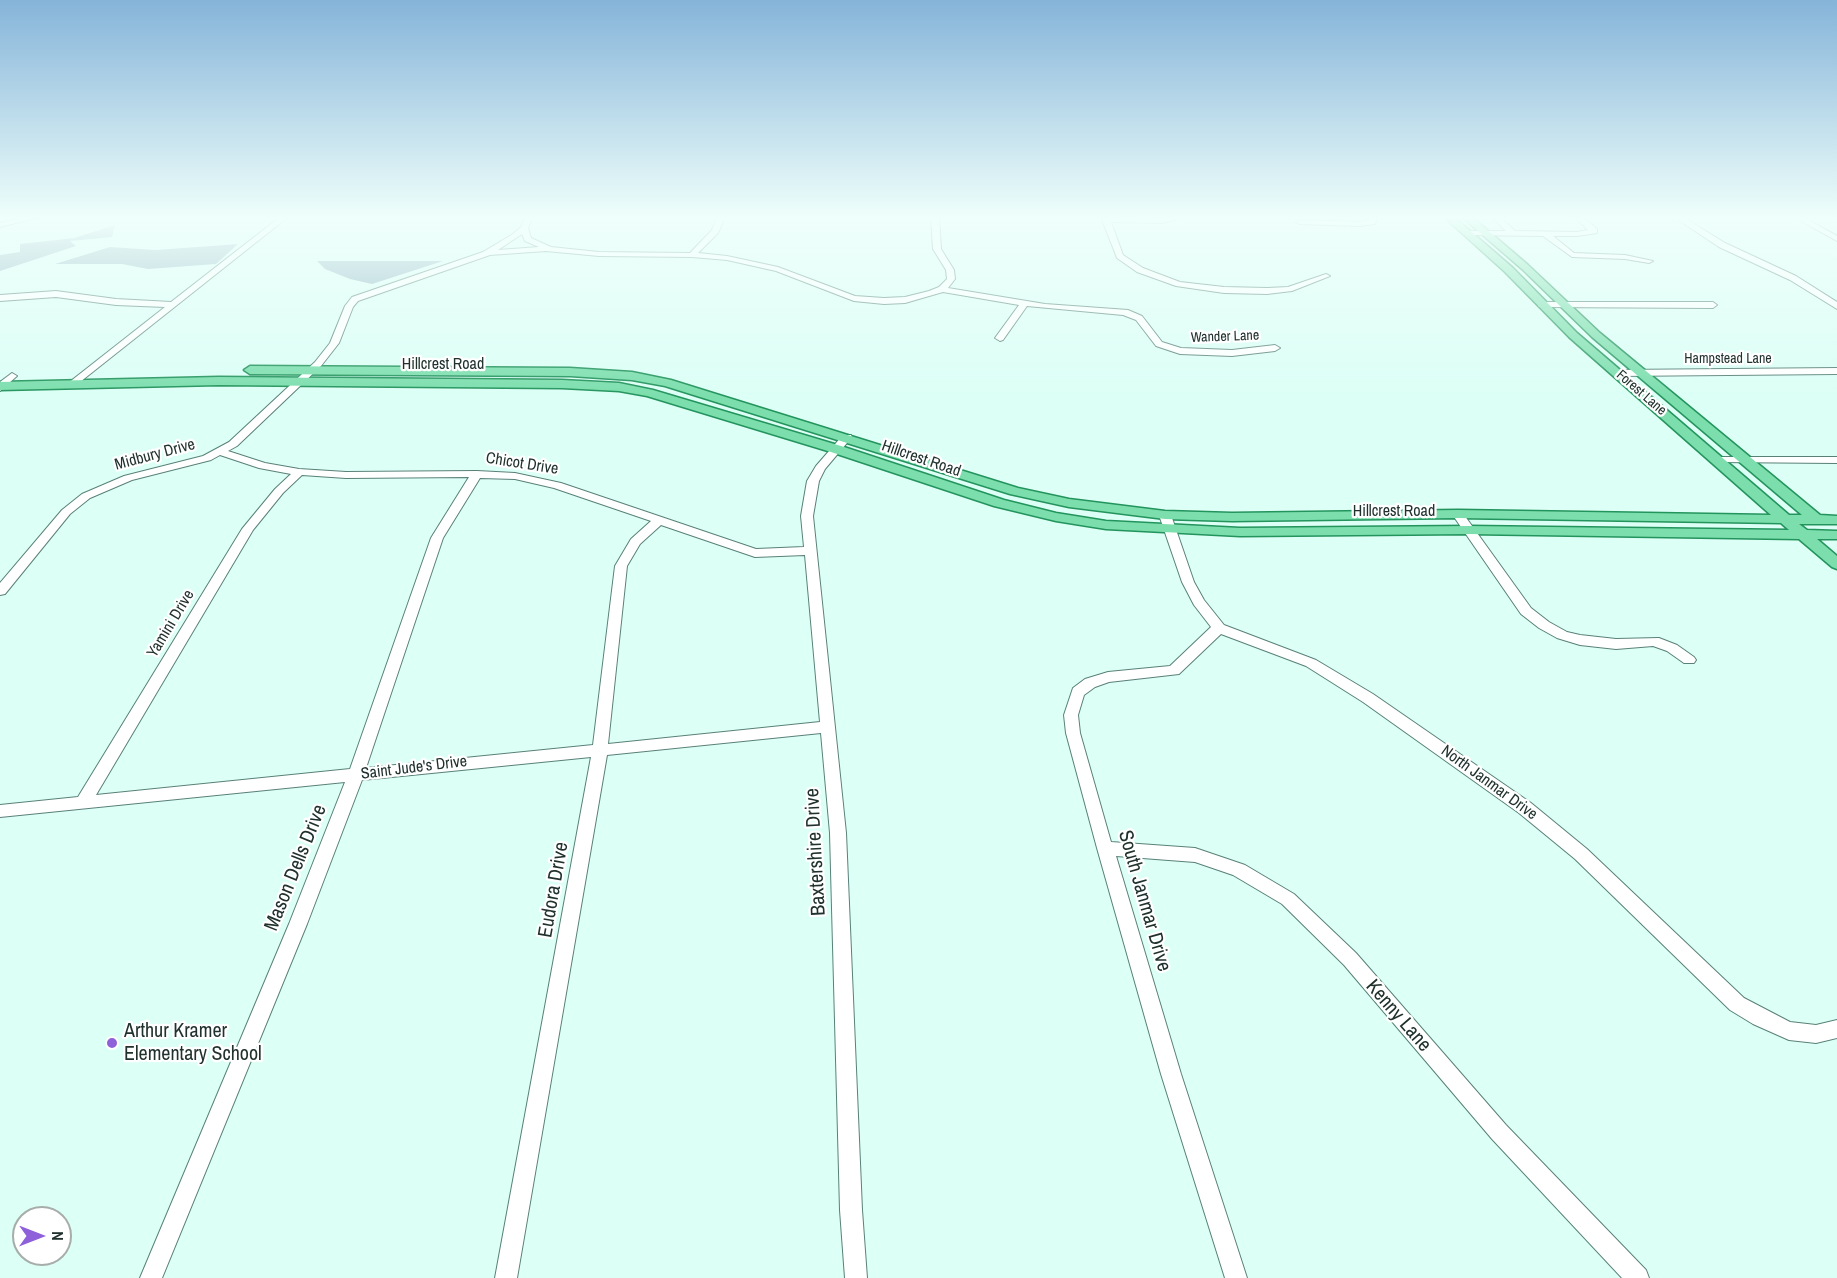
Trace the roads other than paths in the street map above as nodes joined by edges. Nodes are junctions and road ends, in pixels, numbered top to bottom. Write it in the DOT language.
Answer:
graph roads {
  1 [pos="209,277"];
  2 [pos="420,277"];
  3 [pos="799,277"];
  4 [pos="950,277"];
  5 [pos="1158,277"];
  6 [pos="1324,277"];
  7 [pos="1515,277"];
  8 [pos="1534,277"];
  9 [pos="1790,277"];
  10 [pos="942,289"];
  11 [pos="0,298"];
  12 [pos="1025,303"];
  13 [pos="173,305"];
  14 [pos="1542,305"];
  15 [pos="1562,305"];
  16 [pos="1713,305"];
  17 [pos="1837,306"];
  18 [pos="1000,338"];
  19 [pos="1275,348"];
  20 [pos="312,370"];
  21 [pos="1837,371"];
  22 [pos="1618,373"];
  23 [pos="1641,373"];
  24 [pos="85,374"];
  25 [pos="3,382"];
  26 [pos="300,382"];
  27 [pos="72,384"];
  28 [pos="842,443"];
  29 [pos="221,452"];
  30 [pos="1719,460"];
  31 [pos="1744,460"];
  32 [pos="1837,460"];
  33 [pos="299,472"];
  34 [pos="477,474"];
  35 [pos="1458,514"];
  36 [pos="1788,519"];
  37 [pos="658,520"];
  38 [pos="1817,520"];
  39 [pos="1167,523"];
  40 [pos="1469,530"];
  41 [pos="1836,532"];
  42 [pos="1805,535"];
  43 [pos="810,551"];
  44 [pos="1837,564"];
  45 [pos="0,591"];
  46 [pos="1220,628"];
  47 [pos="1689,660"];
  48 [pos="829,727"];
  49 [pos="600,750"];
  50 [pos="356,775"];
  51 [pos="83,803"];
  52 [pos="0,811"];
  53 [pos="1105,848"];
  54 [pos="1837,1029"];
  55 [pos="151,1278"];
  56 [pos="506,1278"];
  57 [pos="856,1278"];
  58 [pos="1236,1278"];
  59 [pos="1638,1278"];
  1 -- 13 [label="street"];
  2 -- 20 [label="street, Midbury Drive"];
  3 -- 10 [label="street"];
  4 -- 10 [label="street"];
  5 -- 6 [label="street"];
  7 -- 14 [label="main road, Forest Lane"];
  8 -- 15 [label="main road, Forest Lane"];
  9 -- 17 [label="street"];
  10 -- 12 [label="street, Wander Lane"];
  11 -- 13 [label="street"];
  12 -- 18 [label="street"];
  12 -- 19 [label="street, Wander Lane"];
  13 -- 24 [label="street"];
  14 -- 15 [label="street"];
  14 -- 22 [label="main road, Forest Lane"];
  15 -- 16 [label="street"];
  15 -- 23 [label="main road, Forest Lane"];
  20 -- 24 [label="main road, Hillcrest Road"];
  20 -- 26 [label="street, Midbury Drive"];
  20 -- 28 [label="main road, Hillcrest Road"];
  21 -- 23 [label="street, Hampstead Lane"];
  22 -- 23 [label="street, Hampstead Lane"];
  22 -- 30 [label="main road, Forest Lane"];
  23 -- 31 [label="main road, Forest Lane"];
  24 -- 25 [label="main road, Hillcrest Road"];
  24 -- 27 [label="street"];
  25 -- 27 [label="main road, Hillcrest Road"];
  26 -- 27 [label="main road, Hillcrest Road"];
  26 -- 28 [label="main road, Hillcrest Road"];
  26 -- 29 [label="street, Midbury Drive"];
  28 -- 39 [label="main road, Hillcrest Road"];
  28 -- 43 [label="street, Baxtershire Drive"];
  29 -- 33 [label="street, Chicot Drive"];
  29 -- 45 [label="street, Midbury Drive"];
  30 -- 31 [label="street"];
  30 -- 36 [label="main road, Forest Lane"];
  31 -- 32 [label="street"];
  31 -- 38 [label="main road, Forest Lane"];
  33 -- 34 [label="street, Chicot Drive"];
  33 -- 51 [label="street, Yamini Drive"];
  34 -- 37 [label="street, Chicot Drive"];
  34 -- 50 [label="street, Mason Dells Drive"];
  35 -- 36 [label="main road, Hillcrest Road"];
  35 -- 39 [label="main road, Hillcrest Road"];
  35 -- 40 [label="street"];
  36 -- 38 [label="main road, Hillcrest Road"];
  36 -- 42 [label="main road, Forest Lane"];
  37 -- 43 [label="street, Chicot Drive"];
  37 -- 49 [label="street, Eudora Drive"];
  38 -- 41 [label="main road, Hillcrest Road"];
  39 -- 40 [label="main road, Hillcrest Road"];
  39 -- 46 [label="street"];
  40 -- 42 [label="main road, Hillcrest Road"];
  40 -- 47 [label="street"];
  41 -- 42 [label="main road, Hillcrest Road"];
  42 -- 44 [label="main road, Forest Lane"];
  43 -- 48 [label="street, Baxtershire Drive"];
  46 -- 53 [label="street, South Janmar Drive"];
  46 -- 54 [label="street, North Janmar Drive"];
  48 -- 49 [label="street, Saint Jude's Drive"];
  48 -- 57 [label="street, Baxtershire Drive"];
  49 -- 50 [label="street, Saint Jude's Drive"];
  49 -- 56 [label="street, Eudora Drive"];
  50 -- 51 [label="street, Saint Jude's Drive"];
  50 -- 55 [label="street, Mason Dells Drive"];
  51 -- 52 [label="street, Saint Jude's Drive"];
  53 -- 58 [label="street, South Janmar Drive"];
  53 -- 59 [label="street, Kenny Lane"];
}
